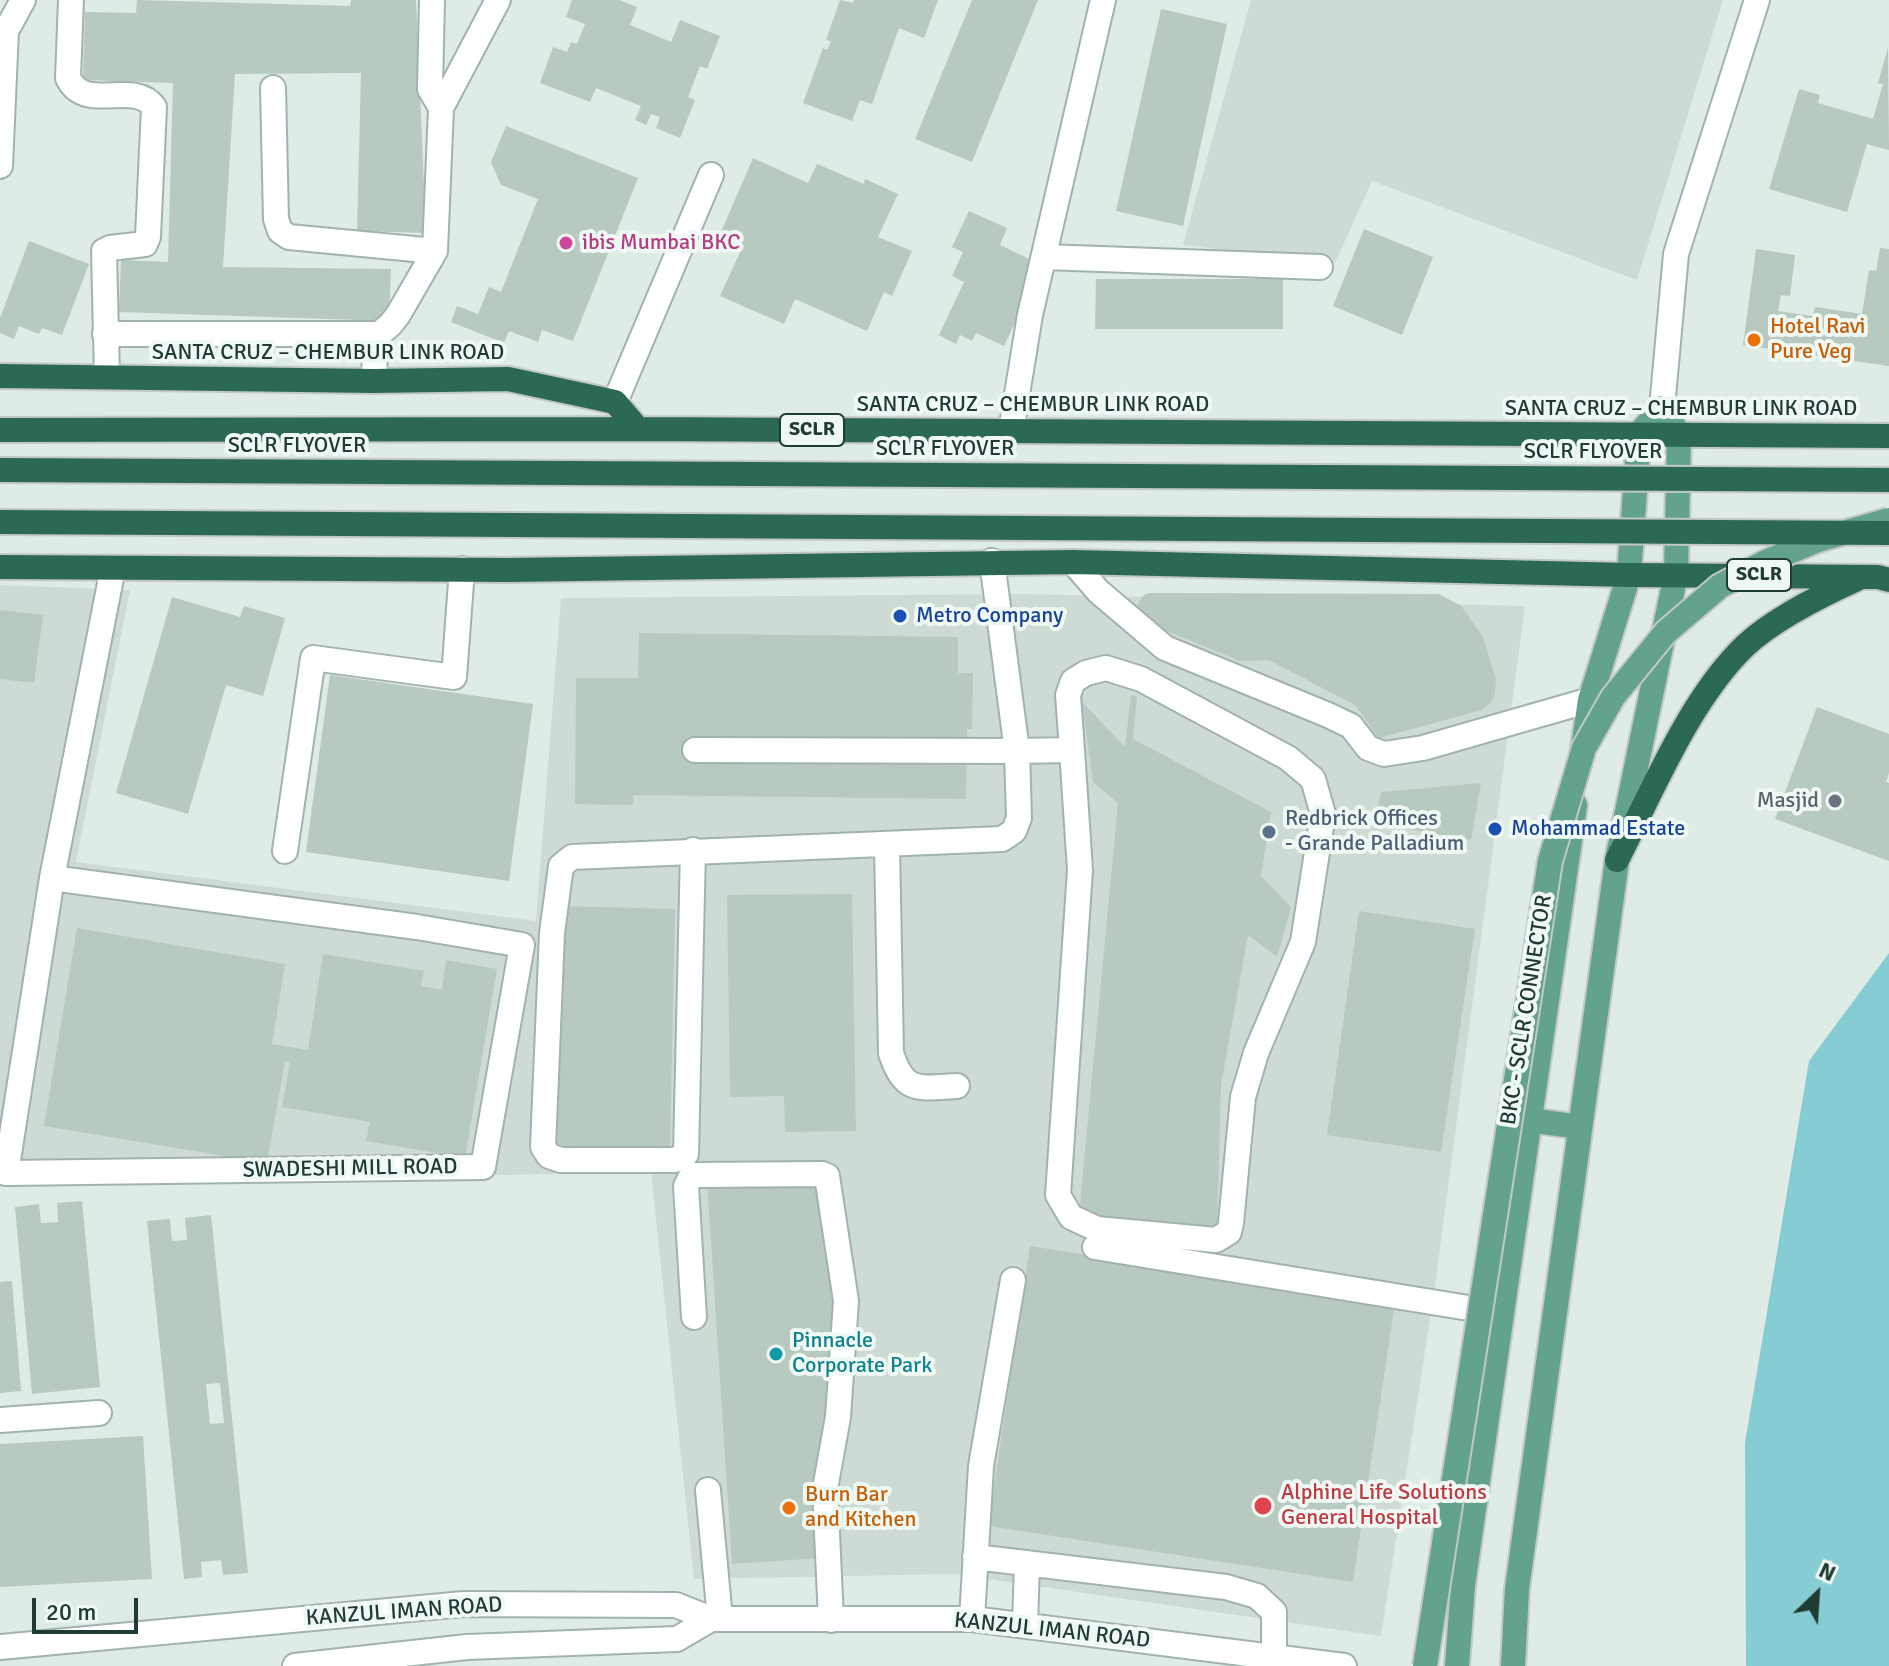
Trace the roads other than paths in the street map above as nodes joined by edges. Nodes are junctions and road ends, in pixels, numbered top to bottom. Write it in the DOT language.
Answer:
graph roads {
  1 [pos="23,0"];
  2 [pos="71,0"];
  3 [pos="432,0"];
  4 [pos="498,0"];
  5 [pos="1103,0"];
  6 [pos="1757,0"];
  7 [pos="273,88"];
  8 [pos="441,108"];
  9 [pos="0,166"];
  10 [pos="711,175"];
  11 [pos="435,251"];
  12 [pos="1045,257"];
  13 [pos="1320,267"];
  14 [pos="105,334"];
  15 [pos="379,334"];
  16 [pos="0,376"];
  17 [pos="107,377"];
  18 [pos="374,381"];
  19 [pos="615,402"];
  20 [pos="1662,408"];
  21 [pos="638,429"];
  22 [pos="0,430"];
  23 [pos="1011,431"];
  24 [pos="1639,434"];
  25 [pos="1679,435"];
  26 [pos="1889,436"];
  27 [pos="0,470"];
  28 [pos="1889,480"];
  29 [pos="1889,520"];
  30 [pos="0,522"];
  31 [pos="1889,533"];
  32 [pos="992,561"];
  33 [pos="1073,562"];
  34 [pos="0,567"];
  35 [pos="113,568"];
  36 [pos="462,569"];
  37 [pos="1676,574"];
  38 [pos="1629,575"];
  39 [pos="1880,577"];
  40 [pos="1590,700"];
  41 [pos="695,750"];
  42 [pos="1072,750"];
  43 [pos="1017,751"];
  44 [pos="887,845"];
  45 [pos="693,850"];
  46 [pos="285,851"];
  47 [pos="1617,860"];
  48 [pos="52,878"];
  49 [pos="957,1086"];
  50 [pos="1529,1120"];
  51 [pos="1580,1127"];
  52 [pos="1095,1247"];
  53 [pos="1013,1280"];
  54 [pos="1502,1313"];
  55 [pos="694,1317"];
  56 [pos="99,1413"];
  57 [pos="0,1420"];
  58 [pos="708,1490"];
  59 [pos="975,1557"];
  60 [pos="1027,1563"];
  61 [pos="716,1619"];
  62 [pos="972,1619"];
  63 [pos="831,1620"];
  64 [pos="1025,1625"];
  65 [pos="0,1647"];
  66 [pos="1274,1657"];
  67 [pos="295,1666"];
  68 [pos="1344,1666"];
  69 [pos="1425,1666"];
  70 [pos="1457,1666"];
  71 [pos="1513,1666"];
  1 -- 9 [label="street"];
  2 -- 14 [label="street"];
  3 -- 8 [label="street"];
  4 -- 8 [label="street"];
  5 -- 12 [label="street"];
  6 -- 20 [label="street"];
  7 -- 11 [label="street"];
  8 -- 11 [label="street"];
  10 -- 19 [label="street"];
  11 -- 15 [label="street"];
  12 -- 13 [label="street"];
  12 -- 23 [label="street"];
  14 -- 15 [label="street"];
  14 -- 17 [label="street"];
  15 -- 18 [label="street"];
  16 -- 17 [label="highway, SANTA CRUZ – CHEMBUR LINK ROAD"];
  17 -- 18 [label="highway, SANTA CRUZ – CHEMBUR LINK ROAD"];
  18 -- 19 [label="highway, SANTA CRUZ – CHEMBUR LINK ROAD"];
  19 -- 21 [label="highway"];
  20 -- 24 [label="main road"];
  20 -- 25 [label="main road"];
  21 -- 22 [label="highway, SANTA CRUZ – CHEMBUR LINK ROAD"];
  21 -- 23 [label="highway, SANTA CRUZ – CHEMBUR LINK ROAD / SCLR"];
  23 -- 24 [label="highway, SANTA CRUZ – CHEMBUR LINK ROAD / SCLR"];
  24 -- 25 [label="highway, SANTA CRUZ – CHEMBUR LINK ROAD / SCLR"];
  24 -- 38 [label="main road"];
  25 -- 26 [label="highway, SANTA CRUZ – CHEMBUR LINK ROAD / SCLR"];
  25 -- 37 [label="main road"];
  27 -- 28 [label="highway, SCLR FLYOVER, bridge"];
  29 -- 69 [label="main road, BKC - SCLR CONNECTOR, bridge"];
  30 -- 31 [label="highway, bridge"];
  32 -- 33 [label="highway, SCLR"];
  32 -- 36 [label="highway, SCLR"];
  32 -- 43 [label="street"];
  33 -- 38 [label="highway, SCLR"];
  33 -- 40 [label="street"];
  34 -- 35 [label="highway, SCLR"];
  35 -- 36 [label="highway, SCLR"];
  35 -- 48 [label="street, SWADESHI MILL ROAD"];
  36 -- 46 [label="street"];
  37 -- 38 [label="highway, SCLR"];
  37 -- 39 [label="highway, SCLR"];
  37 -- 47 [label="main road"];
  38 -- 40 [label="main road"];
  39 -- 47 [label="highway"];
  40 -- 50 [label="main road"];
  41 -- 43 [label="street"];
  42 -- 42 [label="street"];
  42 -- 43 [label="street"];
  43 -- 44 [label="street"];
  44 -- 45 [label="street"];
  44 -- 49 [label="street"];
  45 -- 45 [label="street"];
  47 -- 51 [label="main road"];
  48 -- 48 [label="street, SWADESHI MILL ROAD"];
  50 -- 51 [label="main road"];
  50 -- 54 [label="main road"];
  51 -- 71 [label="main road"];
  52 -- 54 [label="street"];
  53 -- 59 [label="street"];
  54 -- 70 [label="main road"];
  55 -- 63 [label="street"];
  56 -- 57 [label="street"];
  58 -- 61 [label="street"];
  59 -- 60 [label="street"];
  59 -- 62 [label="street"];
  60 -- 64 [label="street"];
  60 -- 66 [label="street"];
  61 -- 63 [label="street, KANZUL IMAN ROAD"];
  61 -- 65 [label="street, KANZUL IMAN ROAD"];
  61 -- 67 [label="street, KANZUL IMAN ROAD"];
  62 -- 63 [label="street, KANZUL IMAN ROAD"];
  62 -- 64 [label="street, KANZUL IMAN ROAD"];
  64 -- 66 [label="street, KANZUL IMAN ROAD"];
  66 -- 68 [label="street, KANZUL IMAN ROAD"];
}
